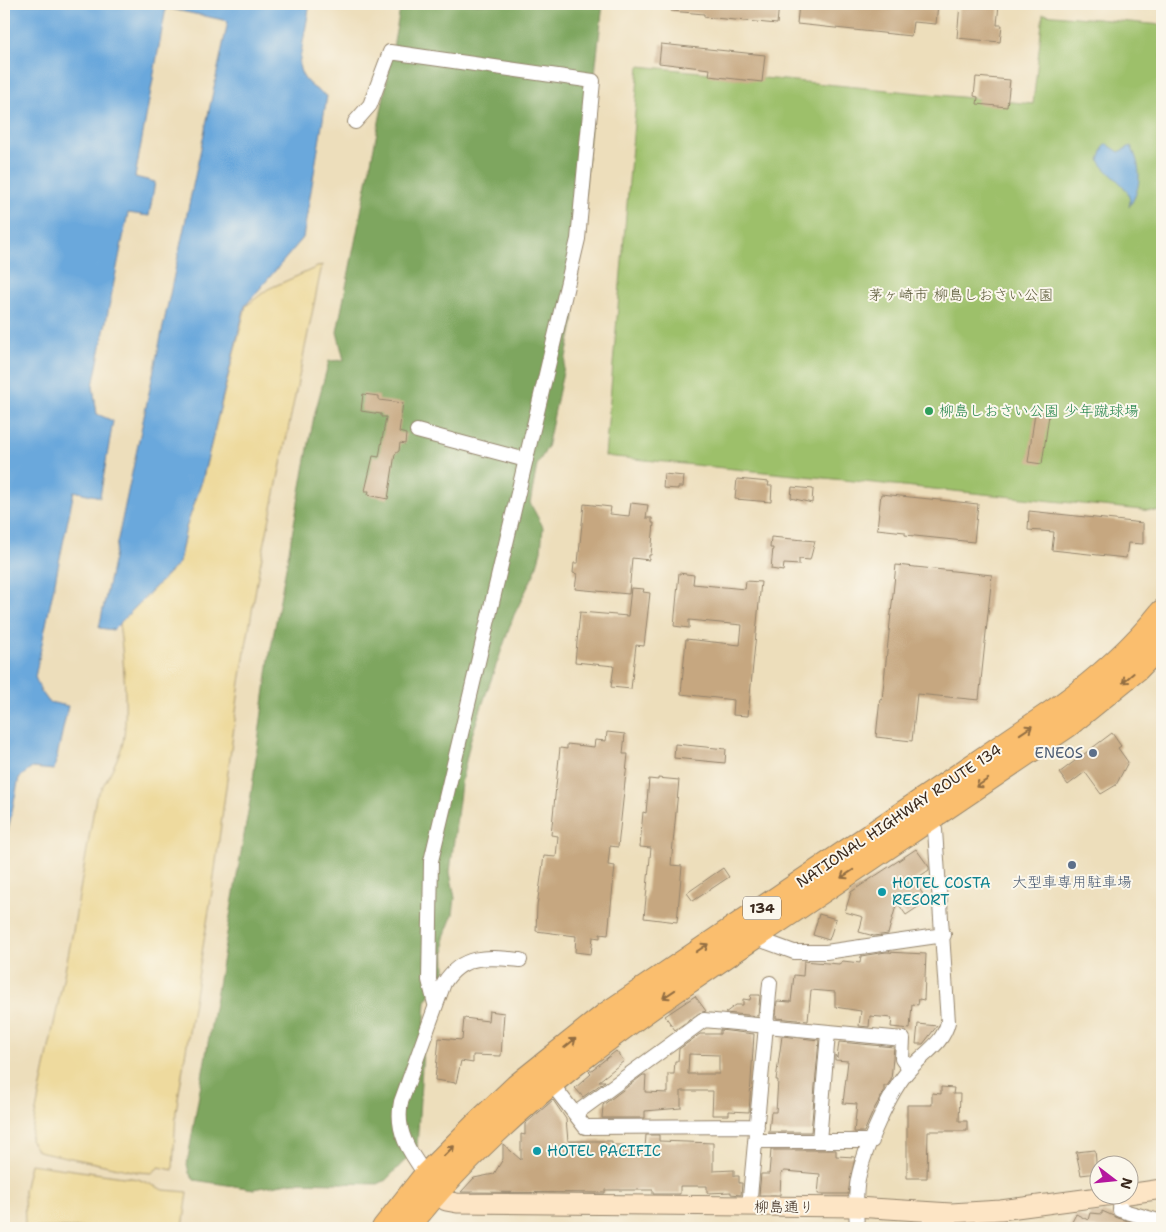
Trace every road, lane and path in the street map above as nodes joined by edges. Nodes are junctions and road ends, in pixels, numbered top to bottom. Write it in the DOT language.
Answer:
graph roads {
  1 [pos="355,122"];
  2 [pos="417,432"];
  3 [pos="526,460"];
  4 [pos="1162,612"];
  5 [pos="1162,643"];
  6 [pos="928,819"];
  7 [pos="944,935"];
  8 [pos="753,937"];
  9 [pos="520,960"];
  10 [pos="770,983"];
  11 [pos="435,1004"];
  12 [pos="766,1027"];
  13 [pos="828,1033"];
  14 [pos="909,1069"];
  15 [pos="551,1083"];
  16 [pos="574,1114"];
  17 [pos="756,1126"];
  18 [pos="755,1141"];
  19 [pos="819,1141"];
  20 [pos="872,1141"];
  21 [pos="437,1189"];
  22 [pos="1162,1189"];
  23 [pos="1138,1193"];
  24 [pos="1088,1198"];
  25 [pos="1120,1204"];
  26 [pos="749,1207"];
  27 [pos="856,1208"];
  28 [pos="931,1220"];
  29 [pos="1162,1222"];
  30 [pos="384,1228"];
  31 [pos="407,1228"];
  32 [pos="857,1228"];
  1 -- 3 [label="street"];
  2 -- 3 [label="street"];
  3 -- 11 [label="street"];
  21 -- 4 [label="highway, NATIONAL HIGHWAY ROUTE 134 / 134, one-way"];
  5 -- 6 [label="highway, NATIONAL HIGHWAY ROUTE 134 / 134, one-way"];
  6 -- 7 [label="street"];
  6 -- 8 [label="highway, NATIONAL HIGHWAY ROUTE 134 / 134, one-way"];
  7 -- 8 [label="street"];
  7 -- 14 [label="street"];
  8 -- 15 [label="highway, NATIONAL HIGHWAY ROUTE 134 / 134, one-way"];
  9 -- 11 [label="street"];
  10 -- 12 [label="street"];
  11 -- 21 [label="street"];
  12 -- 13 [label="street"];
  12 -- 16 [label="street"];
  12 -- 17 [label="street"];
  13 -- 14 [label="street"];
  13 -- 19 [label="street"];
  14 -- 20 [label="street"];
  15 -- 16 [label="street"];
  15 -- 21 [label="highway, NATIONAL HIGHWAY ROUTE 134 / 134"];
  16 -- 17 [label="street"];
  17 -- 18 [label="street"];
  18 -- 19 [label="street"];
  18 -- 26 [label="street"];
  19 -- 20 [label="street"];
  20 -- 27 [label="street"];
  21 -- 26 [label="street, 柳島通り"];
  21 -- 30 [label="highway, NATIONAL HIGHWAY ROUTE 134 / 134"];
  21 -- 31 [label="highway, NATIONAL HIGHWAY ROUTE 134 / 134"];
  22 -- 23 [label="street"];
  24 -- 28 [label="street, 柳島通り"];
  25 -- 29 [label="street"];
  26 -- 27 [label="street, 柳島通り"];
  27 -- 28 [label="street, 柳島通り"];
  27 -- 32 [label="street"];
}
